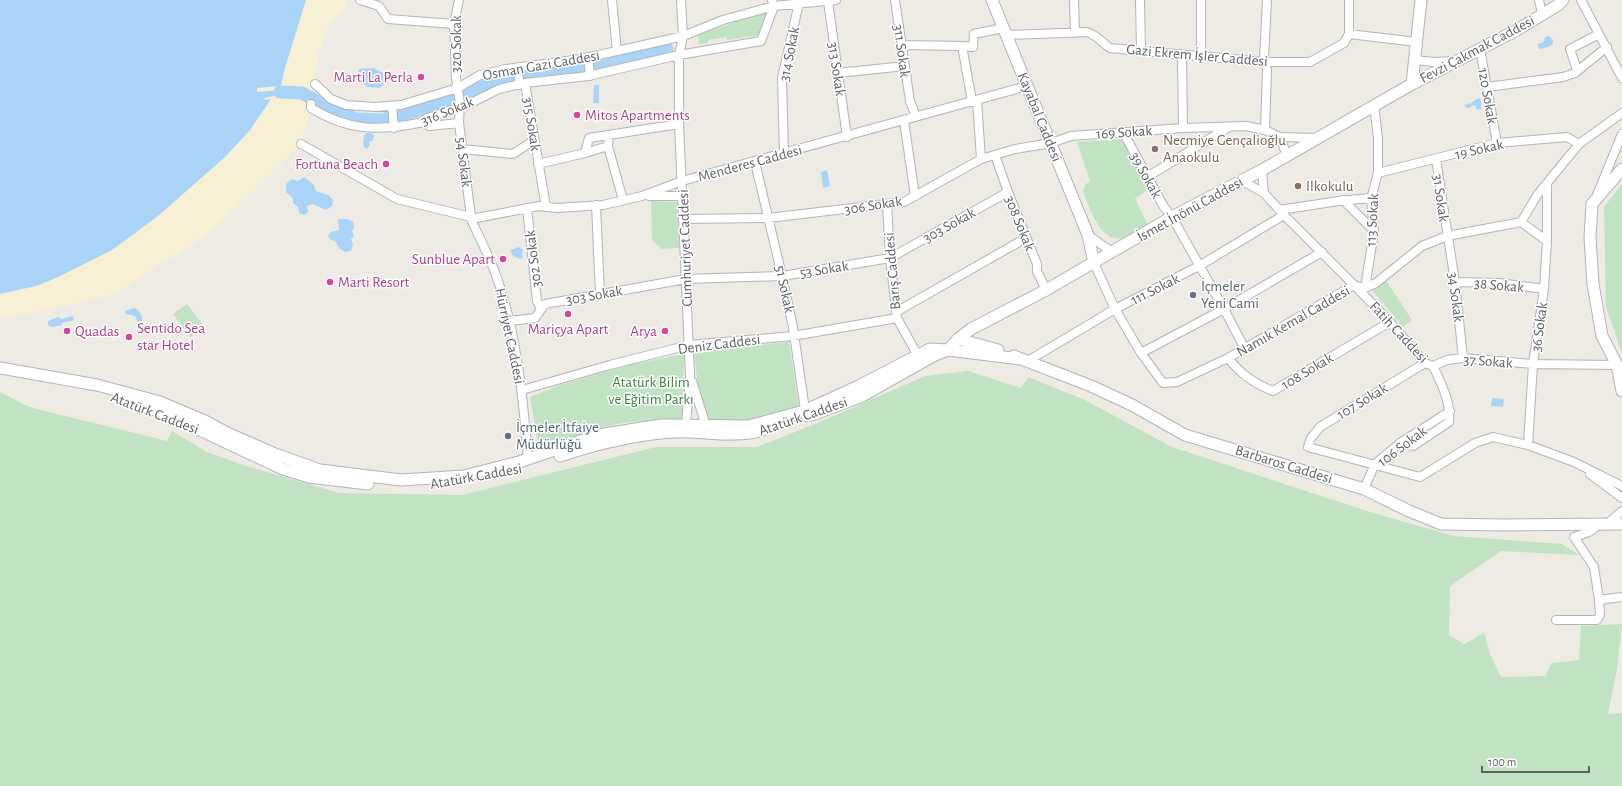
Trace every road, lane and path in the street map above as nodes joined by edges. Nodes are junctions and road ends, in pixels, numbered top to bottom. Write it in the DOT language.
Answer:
graph roads {
  1 [pos="360,0"];
  2 [pos="458,0"];
  3 [pos="612,0"];
  4 [pos="681,0"];
  5 [pos="832,0"];
  6 [pos="895,0"];
  7 [pos="992,0"];
  8 [pos="1074,0"];
  9 [pos="1140,0"];
  10 [pos="1201,0"];
  11 [pos="1267,0"];
  12 [pos="1349,0"];
  13 [pos="1421,0"];
  14 [pos="1539,0"];
  15 [pos="1563,0"];
  16 [pos="1581,0"];
  17 [pos="773,3"];
  18 [pos="799,3"];
  19 [pos="1542,14"];
  20 [pos="454,24"];
  21 [pos="1005,31"];
  22 [pos="1075,33"];
  23 [pos="1349,34"];
  24 [pos="1599,34"];
  25 [pos="683,36"];
  26 [pos="1418,42"];
  27 [pos="902,45"];
  28 [pos="962,46"];
  29 [pos="1607,47"];
  30 [pos="1480,49"];
  31 [pos="617,51"];
  32 [pos="1141,51"];
  33 [pos="679,55"];
  34 [pos="1182,56"];
  35 [pos="1201,57"];
  36 [pos="588,60"];
  37 [pos="1415,60"];
  38 [pos="1457,61"];
  39 [pos="1265,62"];
  40 [pos="905,66"];
  41 [pos="518,69"];
  42 [pos="1577,70"];
  43 [pos="838,73"];
  44 [pos="590,74"];
  45 [pos="1622,78"];
  46 [pos="521,83"];
  47 [pos="315,84"];
  48 [pos="1412,84"];
  49 [pos="1027,86"];
  50 [pos="1487,87"];
  51 [pos="459,90"];
  52 [pos="910,101"];
  53 [pos="975,101"];
  54 [pos="460,105"];
  55 [pos="1374,105"];
  56 [pos="311,106"];
  57 [pos="392,109"];
  58 [pos="1622,114"];
  59 [pos="916,117"];
  60 [pos="906,120"];
  61 [pos="424,122"];
  62 [pos="459,122"];
  63 [pos="679,124"];
  64 [pos="394,126"];
  65 [pos="1230,127"];
  66 [pos="1183,128"];
  67 [pos="1265,130"];
  68 [pos="1123,132"];
  69 [pos="1622,134"];
  70 [pos="609,135"];
  71 [pos="1280,136"];
  72 [pos="847,137"];
  73 [pos="1318,138"];
  74 [pos="534,140"];
  75 [pos="1050,143"];
  76 [pos="1497,143"];
  77 [pos="301,144"];
  78 [pos="1579,144"];
  79 [pos="608,146"];
  80 [pos="462,149"];
  81 [pos="586,154"];
  82 [pos="784,154"];
  83 [pos="995,155"];
  84 [pos="1287,156"];
  85 [pos="981,159"];
  86 [pos="1436,159"];
  87 [pos="755,162"];
  88 [pos="538,164"];
  89 [pos="1622,169"];
  90 [pos="1262,170"];
  91 [pos="1378,173"];
  92 [pos="1147,177"];
  93 [pos="1241,180"];
  94 [pos="682,181"];
  95 [pos="1547,184"];
  96 [pos="1008,192"];
  97 [pos="1264,193"];
  98 [pos="642,196"];
  99 [pos="682,196"];
  100 [pos="915,196"];
  101 [pos="1371,198"];
  102 [pos="623,200"];
  103 [pos="1343,200"];
  104 [pos="888,204"];
  105 [pos="1592,204"];
  106 [pos="596,205"];
  107 [pos="546,207"];
  108 [pos="527,208"];
  109 [pos="1281,213"];
  110 [pos="1172,217"];
  111 [pos="471,218"];
  112 [pos="768,218"];
  113 [pos="683,219"];
  114 [pos="1521,222"];
  115 [pos="1373,230"];
  116 [pos="1088,234"];
  117 [pos="1447,236"];
  118 [pos="1026,238"];
  119 [pos="1547,241"];
  120 [pos="1322,252"];
  121 [pos="1108,254"];
  122 [pos="890,258"];
  123 [pos="1094,263"];
  124 [pos="1199,266"];
  125 [pos="782,276"];
  126 [pos="686,279"];
  127 [pos="1454,282"];
  128 [pos="1354,285"];
  129 [pos="1365,288"];
  130 [pos="1544,289"];
  131 [pos="1046,290"];
  132 [pos="600,294"];
  133 [pos="541,309"];
  134 [pos="1115,309"];
  135 [pos="1224,309"];
  136 [pos="896,315"];
  137 [pos="510,321"];
  138 [pos="1390,322"];
  139 [pos="793,336"];
  140 [pos="958,339"];
  141 [pos="689,345"];
  142 [pos="1245,349"];
  143 [pos="948,350"];
  144 [pos="1141,353"];
  145 [pos="918,356"];
  146 [pos="1228,358"];
  147 [pos="1463,358"];
  148 [pos="1023,360"];
  149 [pos="1425,363"];
  150 [pos="1533,364"];
  151 [pos="1617,365"];
  152 [pos="1433,366"];
  153 [pos="0,368"];
  154 [pos="0,375"];
  155 [pos="690,376"];
  156 [pos="522,390"];
  157 [pos="1622,391"];
  158 [pos="805,414"];
  159 [pos="688,429"];
  160 [pos="703,430"];
  161 [pos="1400,443"];
  162 [pos="1528,445"];
  163 [pos="528,459"];
  164 [pos="1574,462"];
  165 [pos="1374,466"];
  166 [pos="1622,486"];
  167 [pos="1364,489"];
  168 [pos="1622,498"];
  169 [pos="1622,512"];
  170 [pos="1604,524"];
  171 [pos="1622,524"];
  172 [pos="1622,597"];
  173 [pos="1600,600"];
  174 [pos="1556,620"];
  1 -- 20 [label="street"];
  2 -- 20 [label="street, 320 Sokak"];
  3 -- 31 [label="street"];
  4 -- 25 [label="street, Cumhuriyet Caddesi"];
  5 -- 18 [label="street, Osman Gazi Caddesi"];
  5 -- 43 [label="street, 313 Sokak"];
  6 -- 27 [label="street, 311 Sokak"];
  7 -- 21 [label="street, Kayabal Caddesi"];
  8 -- 22 [label="street"];
  9 -- 32 [label="street"];
  10 -- 35 [label="street"];
  11 -- 39 [label="street"];
  12 -- 23 [label="street"];
  13 -- 26 [label="street"];
  14 -- 19 [label="street"];
  15 -- 19 [label="street, Fevzi Çakmak Caddesi"];
  16 -- 24 [label="street"];
  17 -- 18 [label="street, Osman Gazi Caddesi"];
  17 -- 25 [label="street, Osman Gazi Caddesi"];
  17 -- 33 [label="street"];
  18 -- 82 [label="street, 314 Sokak"];
  19 -- 30 [label="street, Fevzi Çakmak Caddesi"];
  20 -- 51 [label="street, 320 Sokak"];
  21 -- 22 [label="street, Gazi Ekrem İşler Caddesi"];
  21 -- 28 [label="street, Gazi Ekrem İşler Caddesi"];
  21 -- 49 [label="street, Kayabal Caddesi"];
  22 -- 32 [label="street, Gazi Ekrem İşler Caddesi"];
  23 -- 26 [label="street"];
  23 -- 39 [label="street, Gazi Ekrem İşler Caddesi"];
  24 -- 29 [label="street"];
  24 -- 42 [label="street"];
  25 -- 31 [label="street, Osman Gazi Caddesi"];
  25 -- 33 [label="street, Cumhuriyet Caddesi"];
  26 -- 37 [label="street"];
  27 -- 28 [label="street"];
  27 -- 40 [label="street, 311 Sokak"];
  28 -- 53 [label="street"];
  29 -- 42 [label="street"];
  29 -- 45 [label="street"];
  30 -- 38 [label="street, Fevzi Çakmak Caddesi"];
  30 -- 50 [label="street, 120 Sokak"];
  31 -- 36 [label="street, Osman Gazi Caddesi"];
  32 -- 34 [label="street, Gazi Ekrem İşler Caddesi"];
  33 -- 44 [label="street, 316 Sokak"];
  33 -- 63 [label="street, Cumhuriyet Caddesi"];
  34 -- 35 [label="street, Gazi Ekrem İşler Caddesi"];
  34 -- 66 [label="street"];
  35 -- 39 [label="street, Gazi Ekrem İşler Caddesi"];
  36 -- 41 [label="street, Osman Gazi Caddesi"];
  36 -- 44 [label="street"];
  37 -- 38 [label="street"];
  37 -- 48 [label="street"];
  38 -- 48 [label="street, Fevzi Çakmak Caddesi"];
  39 -- 67 [label="street"];
  40 -- 43 [label="street"];
  40 -- 52 [label="street, 311 Sokak"];
  41 -- 46 [label="street, 315 Sokak"];
  41 -- 51 [label="street, Osman Gazi Caddesi"];
  42 -- 50 [label="street"];
  43 -- 72 [label="street, 313 Sokak"];
  44 -- 46 [label="street, 316 Sokak"];
  46 -- 54 [label="street, 316 Sokak"];
  46 -- 74 [label="street, 315 Sokak"];
  47 -- 57 [label="street, Osman Gazi Caddesi"];
  48 -- 55 [label="street, İsmet İnönü Caddesi"];
  49 -- 53 [label="street, Menderes Caddesi"];
  49 -- 75 [label="street, Kayabal Caddesi"];
  50 -- 76 [label="street, 120 Sokak"];
  51 -- 54 [label="street, 320 Sokak"];
  51 -- 57 [label="street, Osman Gazi Caddesi"];
  52 -- 59 [label="street"];
  52 -- 60 [label="street"];
  53 -- 59 [label="street, Menderes Caddesi"];
  53 -- 85 [label="street"];
  54 -- 61 [label="street, 316 Sokak"];
  54 -- 62 [label="street, 54 Sokak"];
  55 -- 73 [label="street, İsmet İnönü Caddesi"];
  55 -- 91 [label="street, 113 Sokak"];
  56 -- 64 [label="street, 316 Sokak"];
  57 -- 64 [label="street"];
  58 -- 78 [label="street"];
  59 -- 60 [label="street, Menderes Caddesi"];
  60 -- 72 [label="street, Menderes Caddesi"];
  60 -- 100 [label="street"];
  61 -- 62 [label="street"];
  61 -- 64 [label="street, 316 Sokak"];
  62 -- 80 [label="street, 54 Sokak"];
  63 -- 70 [label="street"];
  63 -- 94 [label="street, Cumhuriyet Caddesi"];
  65 -- 66 [label="street, 169 Sokak"];
  65 -- 67 [label="street, 169 Sokak"];
  65 -- 92 [label="street"];
  66 -- 68 [label="street, 169 Sokak"];
  67 -- 71 [label="street, 169 Sokak"];
  68 -- 75 [label="street, 169 Sokak"];
  68 -- 92 [label="street, 39 Sokak"];
  69 -- 105 [label="street"];
  70 -- 79 [label="street"];
  70 -- 81 [label="street"];
  71 -- 73 [label="street, 169 Sokak"];
  71 -- 84 [label="street"];
  72 -- 82 [label="street, Menderes Caddesi"];
  73 -- 84 [label="street, İsmet İnönü Caddesi"];
  74 -- 80 [label="street"];
  74 -- 88 [label="street, 315 Sokak"];
  75 -- 83 [label="street, 306 Sokak"];
  75 -- 116 [label="street, Kayabal Caddesi"];
  76 -- 78 [label="street, 19 Sokak"];
  76 -- 86 [label="street, 19 Sokak"];
  77 -- 111 [label="street"];
  78 -- 95 [label="street"];
  79 -- 81 [label="street, 315 Sokak"];
  79 -- 102 [label="street"];
  80 -- 111 [label="street, 54 Sokak"];
  81 -- 88 [label="street, 315 Sokak"];
  82 -- 87 [label="street, Menderes Caddesi"];
  83 -- 85 [label="street, 306 Sokak"];
  83 -- 96 [label="street, 308 Sokak"];
  84 -- 90 [label="street, İsmet İnönü Caddesi"];
  85 -- 100 [label="street, 306 Sokak"];
  86 -- 91 [label="street, 19 Sokak"];
  86 -- 117 [label="street, 31 Sokak"];
  87 -- 94 [label="street, Menderes Caddesi"];
  87 -- 112 [label="street, 51 Sokak"];
  88 -- 107 [label="street, 315 Sokak"];
  89 -- 105 [label="street"];
  90 -- 93 [label="street, İsmet İnönü Caddesi"];
  90 -- 97 [label="street"];
  91 -- 101 [label="street, 113 Sokak"];
  92 -- 110 [label="street, 39 Sokak"];
  93 -- 97 [label="street, Fatih Caddesi"];
  93 -- 110 [label="street, İsmet İnönü Caddesi"];
  94 -- 98 [label="street, Menderes Caddesi"];
  94 -- 99 [label="street, Cumhuriyet Caddesi"];
  95 -- 114 [label="street"];
  95 -- 119 [label="street, 36 Sokak"];
  96 -- 118 [label="street, 308 Sokak"];
  96 -- 122 [label="street, 303 Sokak"];
  97 -- 109 [label="street, Fatih Caddesi"];
  98 -- 99 [label="street"];
  98 -- 102 [label="street, Menderes Caddesi"];
  99 -- 113 [label="street, Cumhuriyet Caddesi"];
  100 -- 104 [label="street, 306 Sokak"];
  101 -- 103 [label="street"];
  101 -- 115 [label="street, 113 Sokak"];
  102 -- 106 [label="street, Menderes Caddesi"];
  103 -- 109 [label="street"];
  103 -- 115 [label="street"];
  104 -- 112 [label="street, 306 Sokak"];
  104 -- 122 [label="street, Barış Caddesi"];
  105 -- 151 [label="street"];
  106 -- 107 [label="street, Menderes Caddesi"];
  106 -- 132 [label="street"];
  107 -- 108 [label="street, Menderes Caddesi"];
  108 -- 111 [label="street, Menderes Caddesi"];
  108 -- 133 [label="street, 302 Sokak"];
  109 -- 120 [label="street, Fatih Caddesi"];
  109 -- 124 [label="street, 111 Sokak"];
  110 -- 121 [label="street, İsmet İnönü Caddesi"];
  110 -- 124 [label="street, 39 Sokak"];
  111 -- 137 [label="street, Hürriyet Caddesi"];
  112 -- 113 [label="street, 306 Sokak"];
  112 -- 125 [label="street, 51 Sokak"];
  113 -- 126 [label="street, Cumhuriyet Caddesi"];
  114 -- 117 [label="street, Namık Kemal Caddesi"];
  114 -- 119 [label="street"];
  115 -- 129 [label="street, 113 Sokak"];
  116 -- 121 [label="street"];
  116 -- 123 [label="street, Kayabal Caddesi"];
  117 -- 127 [label="street, 34 Sokak"];
  117 -- 129 [label="street, Namık Kemal Caddesi"];
  118 -- 131 [label="street, 308 Sokak"];
  118 -- 136 [label="street, Deniz Caddesi"];
  119 -- 130 [label="street, 36 Sokak"];
  120 -- 128 [label="street, Fatih Caddesi"];
  120 -- 135 [label="street"];
  121 -- 123 [label="street, Atatürk Caddesi"];
  122 -- 125 [label="street, 53 Sokak"];
  122 -- 136 [label="street, Barış Caddesi"];
  123 -- 131 [label="street, Atatürk Caddesi"];
  123 -- 134 [label="street, Namık Kemal Caddesi"];
  124 -- 134 [label="street, 111 Sokak"];
  124 -- 135 [label="street, 39 Sokak"];
  125 -- 126 [label="street, 53 Sokak"];
  125 -- 139 [label="street, 51 Sokak"];
  126 -- 132 [label="street, 303 Sokak"];
  126 -- 141 [label="street, Cumhuriyet Caddesi"];
  127 -- 130 [label="street, 38 Sokak"];
  127 -- 147 [label="street, 34 Sokak"];
  128 -- 129 [label="street, Namık Kemal Caddesi"];
  128 -- 138 [label="street, Fatih Caddesi"];
  128 -- 142 [label="street, Namık Kemal Caddesi"];
  130 -- 150 [label="street, 36 Sokak"];
  131 -- 140 [label="street, Atatürk Caddesi"];
  132 -- 133 [label="street, 303 Sokak"];
  133 -- 137 [label="street, 303 Sokak"];
  134 -- 144 [label="street, Namık Kemal Caddesi"];
  134 -- 148 [label="street, 111 Sokak"];
  135 -- 142 [label="street, 39 Sokak"];
  135 -- 144 [label="street"];
  136 -- 139 [label="street, Deniz Caddesi"];
  136 -- 145 [label="street, Barış Caddesi"];
  137 -- 156 [label="street, Hürriyet Caddesi"];
  138 -- 146 [label="street, 108 Sokak"];
  138 -- 149 [label="street, Fatih Caddesi"];
  139 -- 141 [label="street, Deniz Caddesi"];
  139 -- 158 [label="street, 51 Sokak"];
  140 -- 143 [label="street, Atatürk Caddesi"];
  140 -- 148 [label="street, Barbaros Caddesi"];
  141 -- 155 [label="street, Cumhuriyet Caddesi"];
  141 -- 156 [label="street, Deniz Caddesi"];
  142 -- 146 [label="street, Namık Kemal Caddesi"];
  143 -- 145 [label="street, Atatürk Caddesi"];
  143 -- 148 [label="street, Atatürk Caddesi"];
  143 -- 158 [label="street, Atatürk Caddesi"];
  144 -- 146 [label="street, Namık Kemal Caddesi"];
  145 -- 158 [label="street, Atatürk Caddesi"];
  147 -- 150 [label="street, 37 Sokak"];
  147 -- 152 [label="street, 37 Sokak"];
  148 -- 167 [label="street, Barbaros Caddesi"];
  149 -- 152 [label="street, Fatih Caddesi"];
  149 -- 165 [label="street, 107 Sokak"];
  150 -- 151 [label="street, 37 Sokak"];
  150 -- 162 [label="street, 36 Sokak"];
  151 -- 157 [label="street"];
  152 -- 161 [label="street, Fatih Caddesi"];
  153 -- 163 [label="street, Atatürk Caddesi"];
  154 -- 159 [label="street, Atatürk Caddesi"];
  155 -- 159 [label="street, Cumhuriyet Caddesi"];
  155 -- 160 [label="street, Cumhuriyet Caddesi"];
  156 -- 163 [label="street, Hürriyet Caddesi"];
  158 -- 160 [label="street, Atatürk Caddesi"];
  159 -- 160 [label="street, Atatürk Caddesi"];
  159 -- 163 [label="street, Atatürk Caddesi"];
  161 -- 165 [label="street, 106 Sokak"];
  162 -- 164 [label="street"];
  162 -- 165 [label="street"];
  164 -- 166 [label="street"];
  164 -- 168 [label="street"];
  165 -- 167 [label="street, 106 Sokak"];
  167 -- 170 [label="street, Barbaros Caddesi"];
  169 -- 170 [label="street"];
  170 -- 171 [label="street, Barbaros Caddesi"];
  170 -- 173 [label="street"];
  172 -- 173 [label="street"];
  173 -- 174 [label="street"];
}
